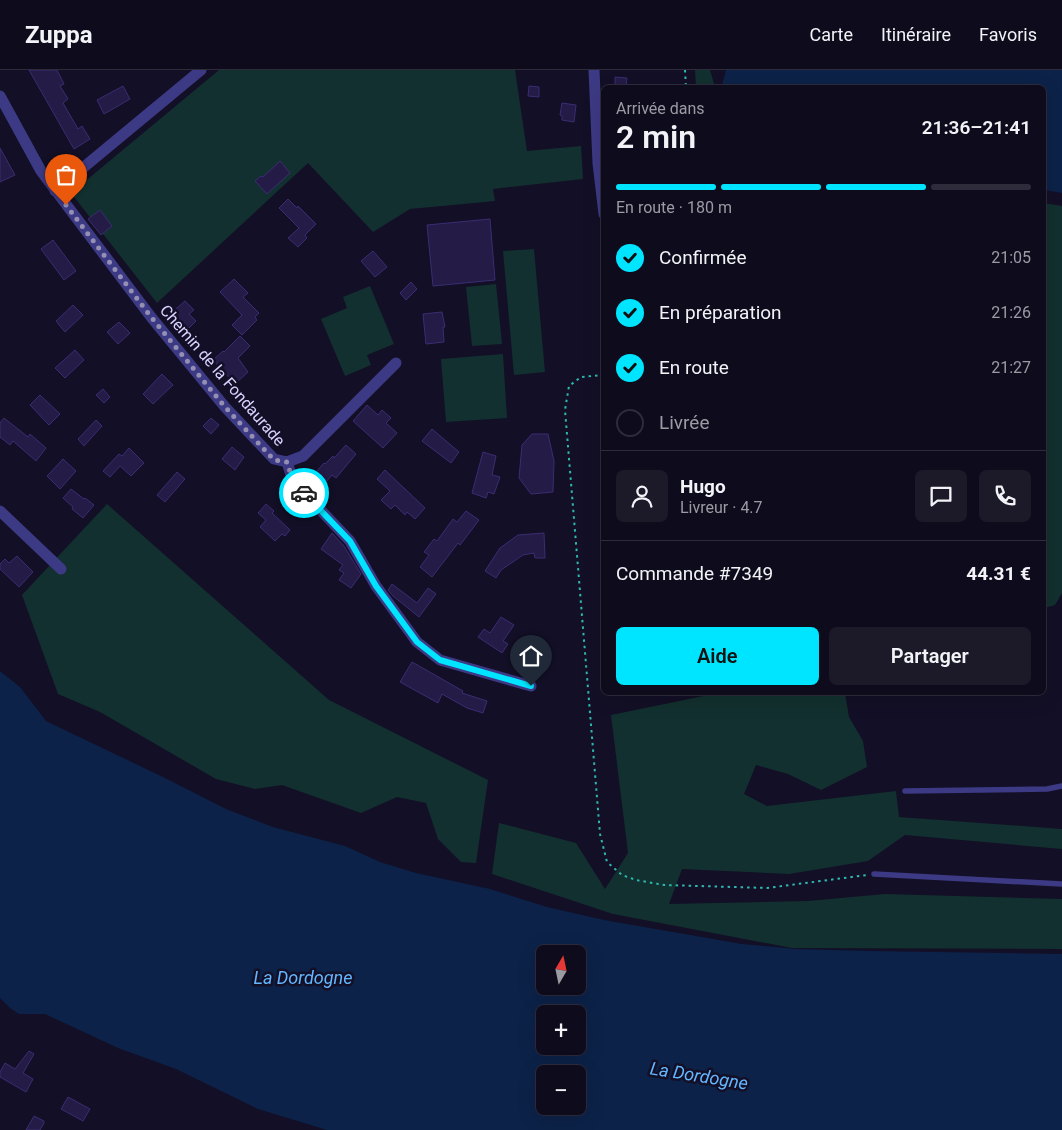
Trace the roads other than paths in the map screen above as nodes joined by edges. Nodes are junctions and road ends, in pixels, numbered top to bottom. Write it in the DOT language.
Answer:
graph roads {
  1 [pos="201,70"];
  2 [pos="594,70"];
  3 [pos="0,96"];
  4 [pos="601,188"];
  5 [pos="55,191"];
  6 [pos="396,363"];
  7 [pos="287,462"];
  8 [pos="0,511"];
  9 [pos="61,569"];
  10 [pos="531,686"];
  11 [pos="1062,786"];
  12 [pos="906,790"];
  13 [pos="874,874"];
  14 [pos="1062,884"];
  1 -- 5 [label="street"];
  2 -- 4 [label="street"];
  3 -- 5 [label="street, Chemin de la Fondaurade"];
  5 -- 7 [label="street, Chemin de la Fondaurade"];
  6 -- 7 [label="street"];
  7 -- 10 [label="street, Chemin de la Fondaurade"];
  8 -- 9 [label="street"];
  11 -- 12 [label="lane"];
  13 -- 14 [label="lane"];
}
